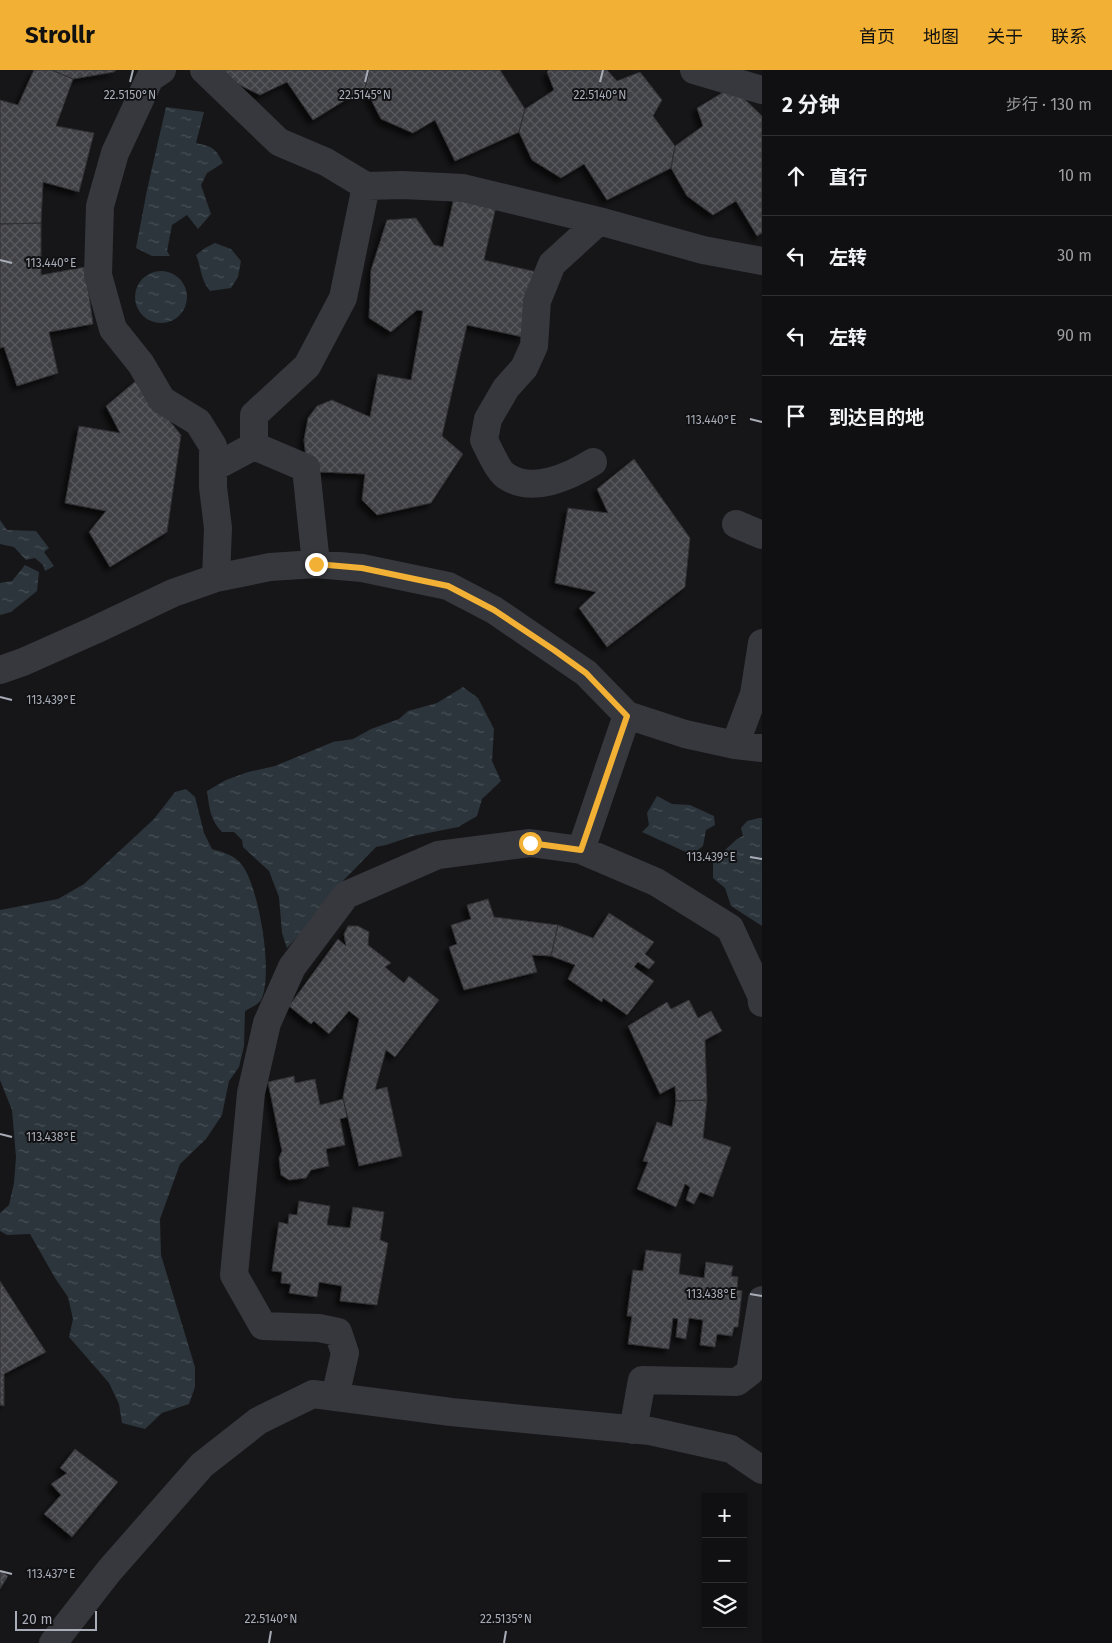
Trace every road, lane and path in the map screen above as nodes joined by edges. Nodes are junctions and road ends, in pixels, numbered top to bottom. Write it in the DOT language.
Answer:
graph roads {
  1 [pos="162,70"];
  2 [pos="204,70"];
  3 [pos="694,70"];
  4 [pos="762,90"];
  5 [pos="366,186"];
  6 [pos="599,221"];
  7 [pos="762,261"];
  8 [pos="254,446"];
  9 [pos="592,462"];
  10 [pos="213,468"];
  11 [pos="736,524"];
  12 [pos="762,535"];
  13 [pos="316,564"];
  14 [pos="216,578"];
  15 [pos="762,643"];
  16 [pos="0,670"];
  17 [pos="627,716"];
  18 [pos="735,744"];
  19 [pos="762,748"];
  20 [pos="581,850"];
  21 [pos="762,1003"];
  22 [pos="762,1300"];
  23 [pos="335,1397"];
  24 [pos="633,1430"];
  25 [pos="762,1470"];
  26 [pos="53,1643"];
  1 -- 10 [label="street"];
  2 -- 5 [label="street"];
  3 -- 4 [label="street"];
  5 -- 6 [label="street"];
  5 -- 8 [label="street"];
  6 -- 7 [label="street"];
  6 -- 9 [label="street"];
  8 -- 10 [label="street"];
  8 -- 13 [label="street"];
  10 -- 14 [label="street"];
  11 -- 12 [label="street"];
  13 -- 14 [label="street"];
  13 -- 17 [label="street"];
  14 -- 16 [label="street"];
  15 -- 18 [label="street"];
  17 -- 18 [label="street"];
  17 -- 20 [label="street"];
  18 -- 19 [label="street"];
  20 -- 21 [label="street"];
  20 -- 23 [label="street"];
  22 -- 24 [label="street"];
  23 -- 24 [label="street"];
  23 -- 26 [label="street"];
  24 -- 25 [label="street"];
}
